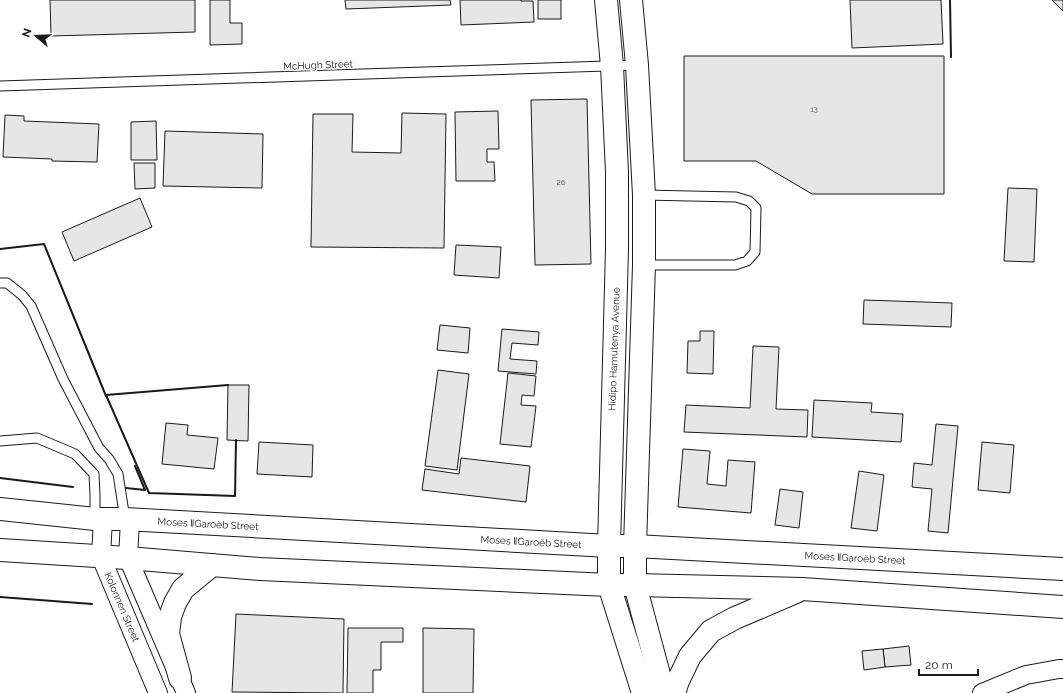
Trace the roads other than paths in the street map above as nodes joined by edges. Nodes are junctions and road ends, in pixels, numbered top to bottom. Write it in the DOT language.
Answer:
graph roads {
  1 [pos="606,0"];
  2 [pos="631,0"];
  3 [pos="638,65"];
  4 [pos="612,66"];
  5 [pos="0,86"];
  6 [pos="644,195"];
  7 [pos="644,265"];
  8 [pos="0,283"];
  9 [pos="0,441"];
  10 [pos="0,510"];
  11 [pos="113,519"];
  12 [pos="609,546"];
  13 [pos="635,546"];
  14 [pos="0,550"];
  15 [pos="101,557"];
  16 [pos="128,558"];
  17 [pos="212,565"];
  18 [pos="1063,569"];
  19 [pos="635,585"];
  20 [pos="609,586"];
  21 [pos="802,589"];
  22 [pos="1063,607"];
  23 [pos="1063,669"];
  24 [pos="183,686"];
  25 [pos="158,693"];
  26 [pos="643,693"];
  27 [pos="664,693"];
  28 [pos="674,693"];
  29 [pos="982,693"];
  1 -- 4 [label="main road, Hidipo Hamutenya Avenue"];
  2 -- 3 [label="main road"];
  3 -- 4 [label="lane, McHugh Street"];
  3 -- 6 [label="main road"];
  4 -- 5 [label="lane, McHugh Street"];
  4 -- 12 [label="main road, Hidipo Hamutenya Avenue"];
  6 -- 7 [label="main road"];
  6 -- 7 [label="lane"];
  7 -- 13 [label="main road"];
  8 -- 11 [label="lane"];
  9 -- 11 [label="lane"];
  10 -- 11 [label="main road, Moses ǁGaroëb Street"];
  11 -- 12 [label="main road, Moses ǁGaroëb Street"];
  11 -- 15 [label="street, Kolonnen Street"];
  11 -- 16 [label="street"];
  12 -- 13 [label="main road, Moses ǁGaroëb Street"];
  12 -- 20 [label="main road, Hidipo Hamutenya Avenue"];
  13 -- 18 [label="main road, Moses ǁGaroëb Street"];
  13 -- 19 [label="main road"];
  14 -- 15 [label="main road"];
  15 -- 16 [label="main road"];
  15 -- 25 [label="street, Kolonnen Street"];
  16 -- 17 [label="main road"];
  16 -- 24 [label="street"];
  17 -- 20 [label="main road"];
  17 -- 24 [label="main road"];
  19 -- 20 [label="main road"];
  19 -- 21 [label="main road"];
  19 -- 27 [label="main road"];
  20 -- 26 [label="main road, Hidipo Hamutenya Avenue"];
  21 -- 22 [label="main road"];
  21 -- 28 [label="main road"];
  23 -- 29 [label="street"];
}
